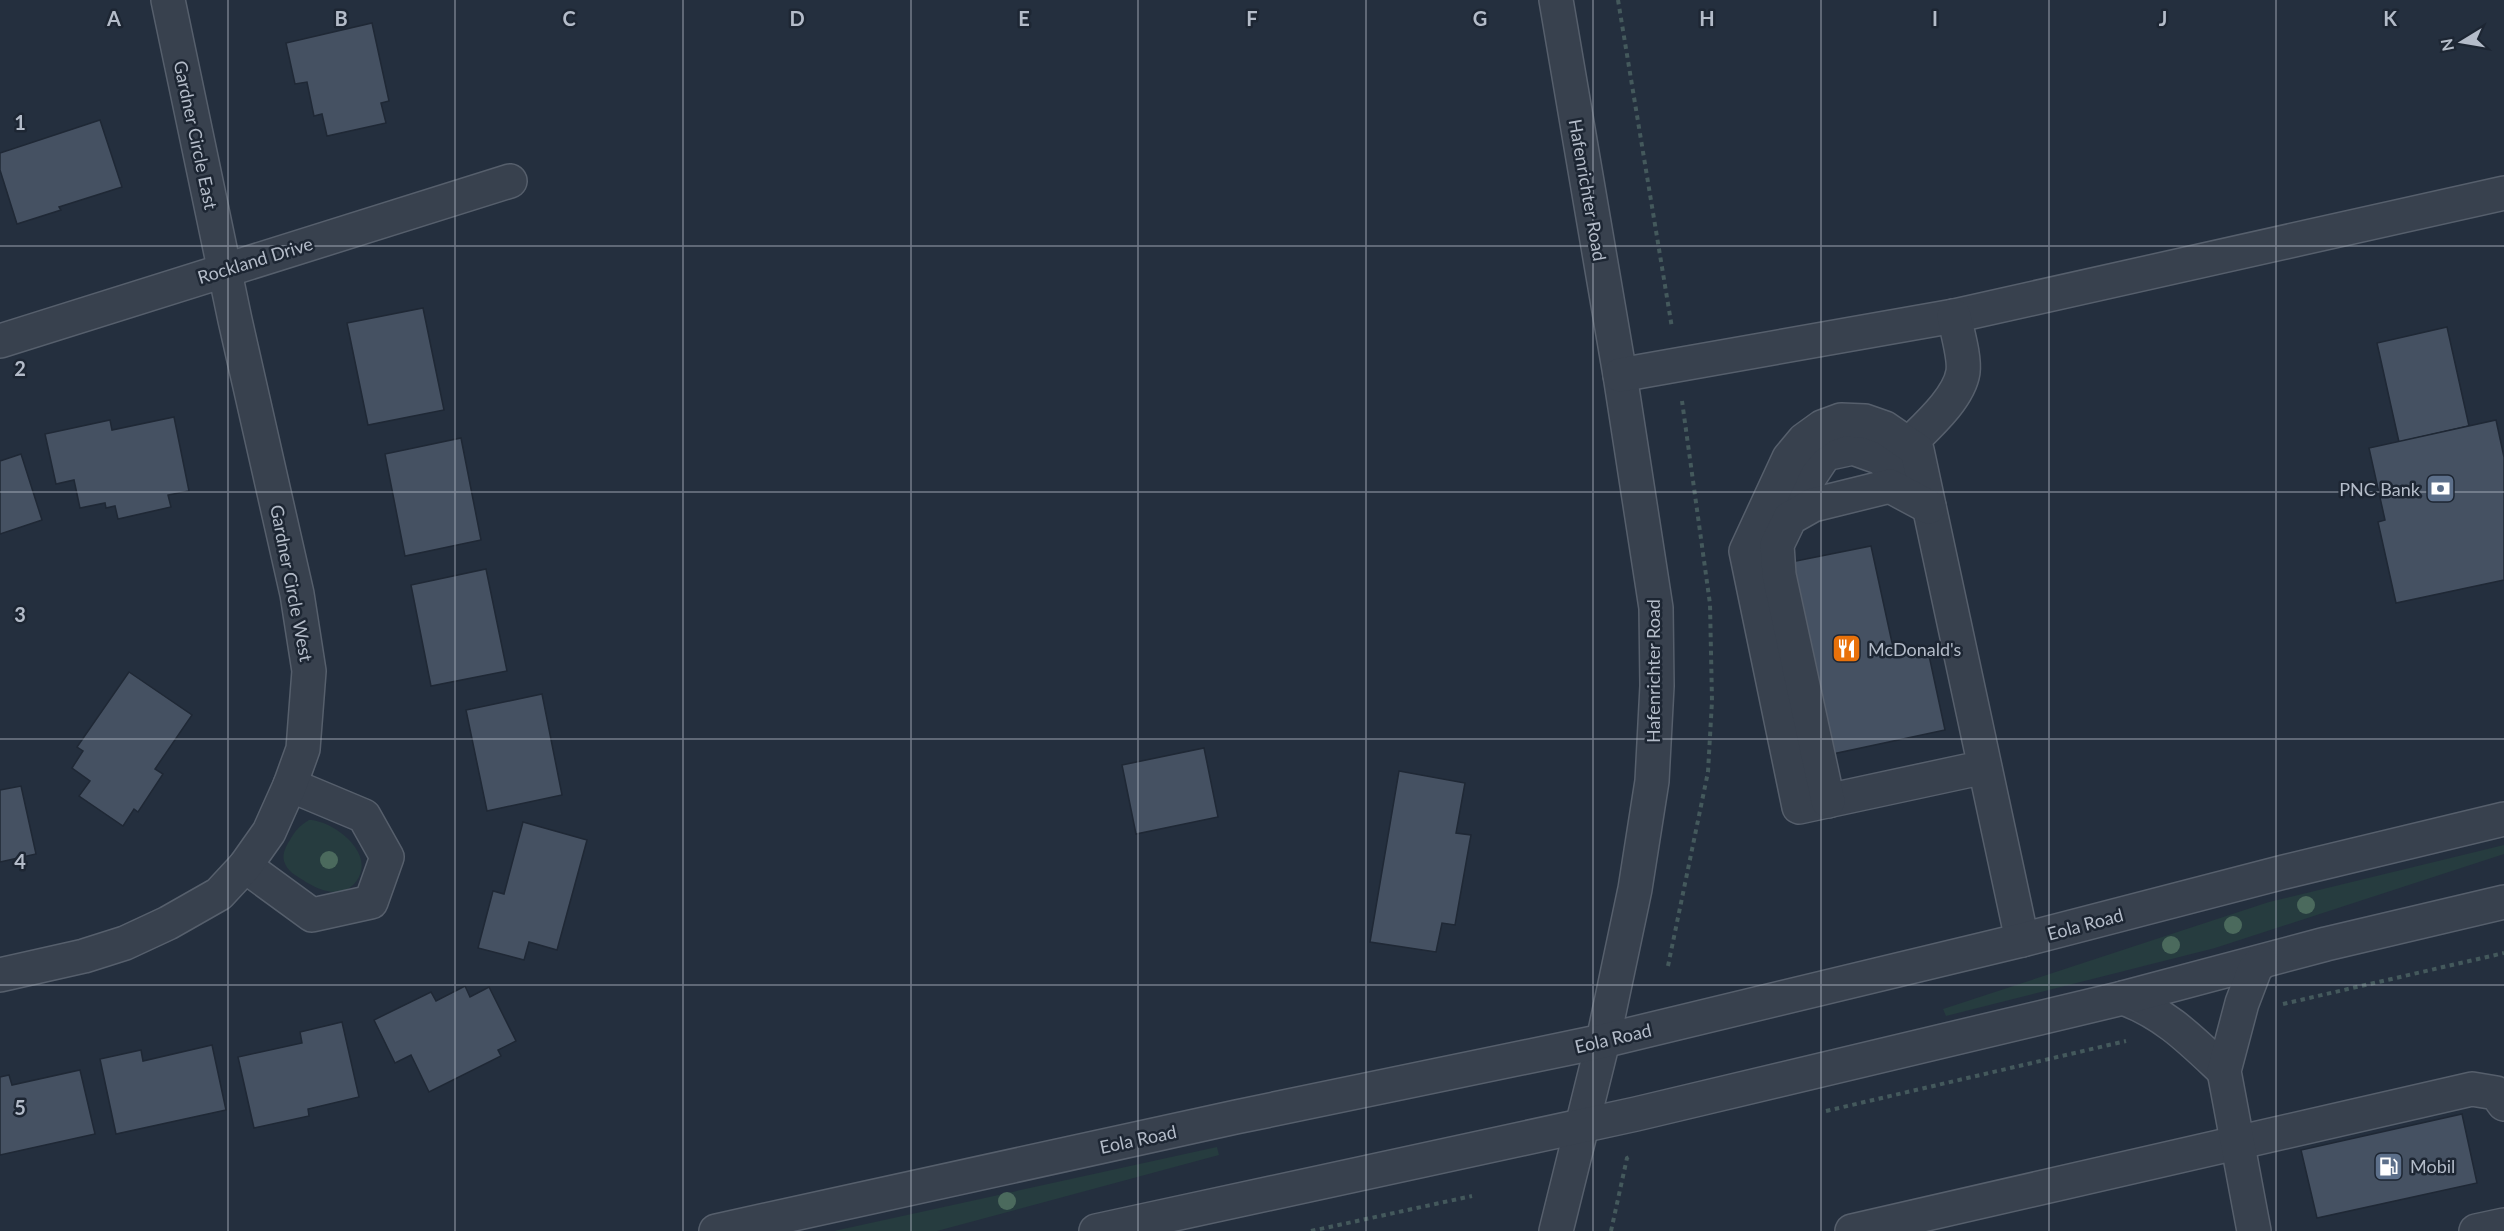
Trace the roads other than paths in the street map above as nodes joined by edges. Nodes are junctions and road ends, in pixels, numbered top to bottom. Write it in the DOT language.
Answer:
graph roads {
  1 [pos="168,0"];
  2 [pos="1556,0"];
  3 [pos="510,181"];
  4 [pos="2504,194"];
  5 [pos="225,269"];
  6 [pos="1954,316"];
  7 [pos="0,341"];
  8 [pos="1620,375"];
  9 [pos="1909,444"];
  10 [pos="1929,507"];
  11 [pos="1790,518"];
  12 [pos="1985,767"];
  13 [pos="290,785"];
  14 [pos="1828,801"];
  15 [pos="2504,819"];
  16 [pos="245,866"];
  17 [pos="2504,902"];
  18 [pos="2022,940"];
  19 [pos="2261,962"];
  20 [pos="0,975"];
  21 [pos="2123,998"];
  22 [pos="1603,1041"];
  23 [pos="2224,1071"];
  24 [pos="2504,1104"];
  25 [pos="1580,1126"];
  26 [pos="2237,1143"];
  27 [pos="2504,1224"];
  28 [pos="716,1231"];
  29 [pos="1096,1231"];
  30 [pos="1556,1231"];
  31 [pos="1852,1231"];
  32 [pos="2254,1231"];
  33 [pos="2476,1231"];
  1 -- 5 [label="street, Gardner Circle East"];
  2 -- 8 [label="street, Hafenrichter Road"];
  3 -- 5 [label="street, Rockland Drive"];
  4 -- 6 [label="street"];
  5 -- 7 [label="street, Rockland Drive"];
  5 -- 13 [label="street, Gardner Circle West"];
  6 -- 8 [label="street"];
  6 -- 9 [label="street"];
  8 -- 22 [label="street, Hafenrichter Road"];
  9 -- 10 [label="street"];
  9 -- 14 [label="street"];
  10 -- 11 [label="street"];
  10 -- 11 [label="street"];
  10 -- 12 [label="street"];
  11 -- 14 [label="street"];
  12 -- 14 [label="street"];
  12 -- 18 [label="street"];
  13 -- 16 [label="street, Gardner Circle West"];
  13 -- 16 [label="street"];
  15 -- 18 [label="street, Eola Road"];
  16 -- 20 [label="street, Gardner Circle West"];
  17 -- 19 [label="street"];
  18 -- 22 [label="street, Eola Road"];
  19 -- 21 [label="street"];
  19 -- 23 [label="street"];
  21 -- 23 [label="street"];
  21 -- 25 [label="street"];
  22 -- 25 [label="street, Hafenrichter Road"];
  22 -- 28 [label="street, Eola Road"];
  23 -- 26 [label="street"];
  24 -- 26 [label="street"];
  25 -- 29 [label="street"];
  25 -- 30 [label="street, Hafenrichter Road"];
  26 -- 31 [label="street"];
  26 -- 32 [label="street"];
  27 -- 33 [label="street"];
}
